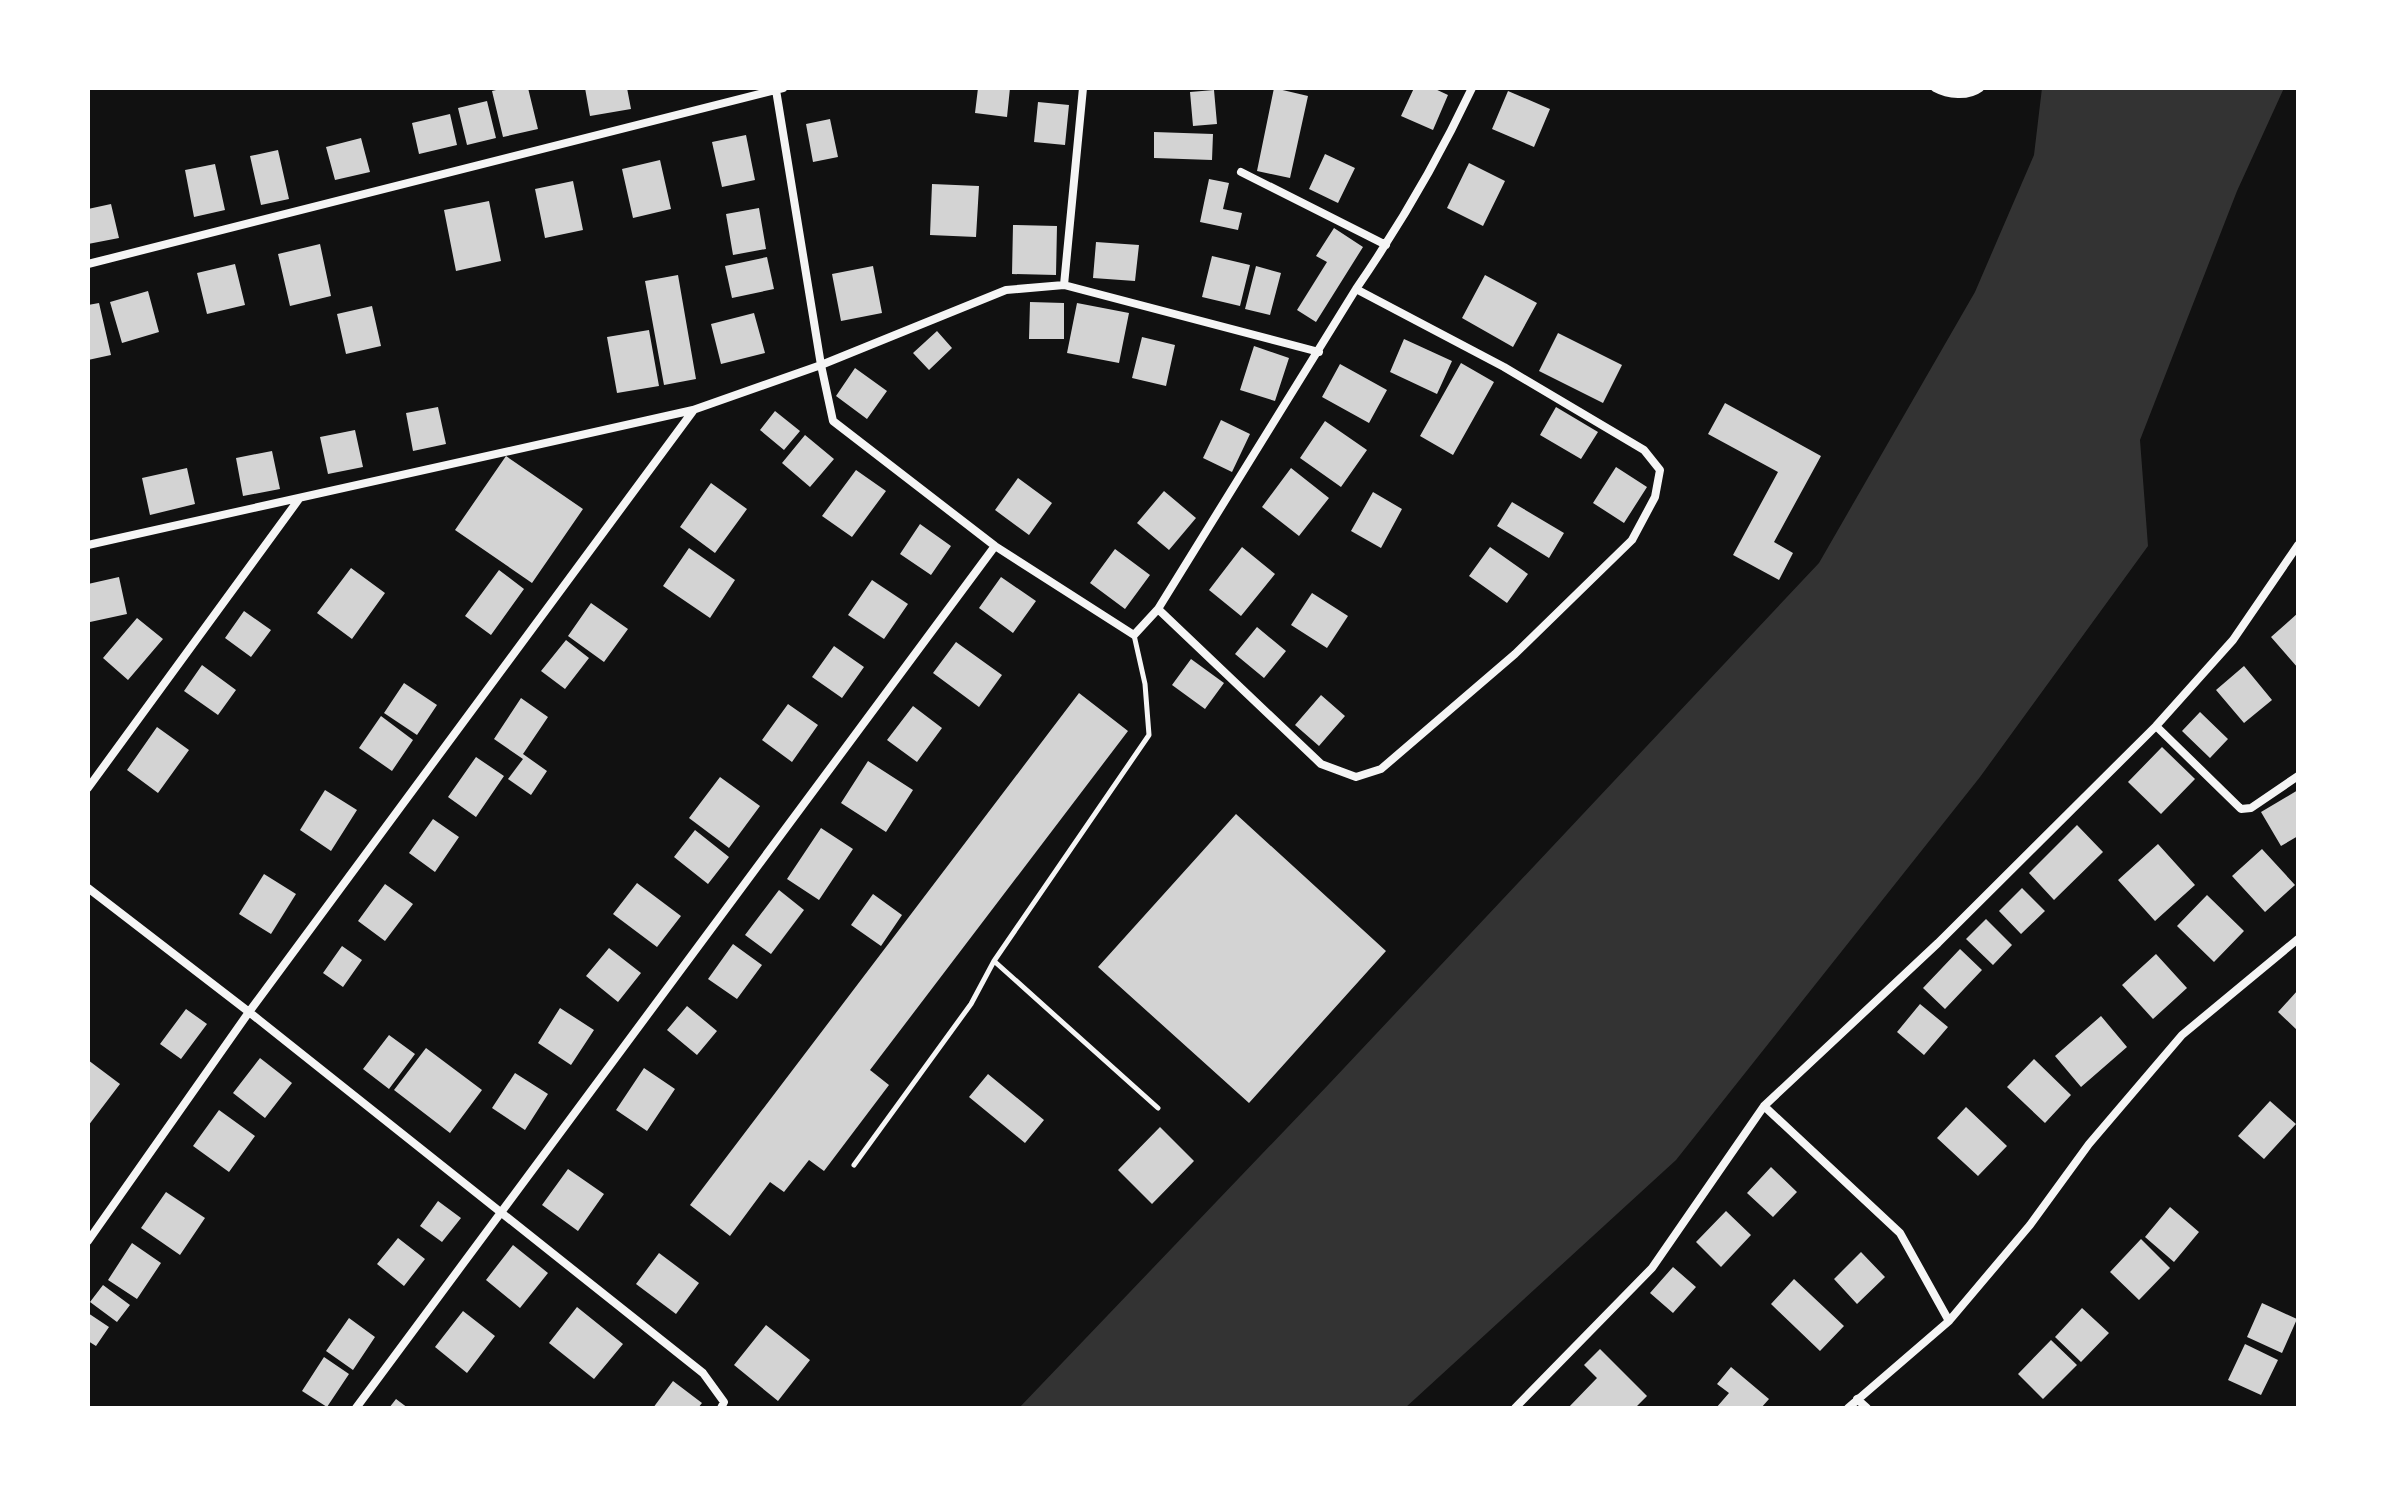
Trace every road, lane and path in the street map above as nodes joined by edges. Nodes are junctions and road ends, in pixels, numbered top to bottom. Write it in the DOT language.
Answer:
graph roads {
  1 [pos="1083,88"];
  2 [pos="1472,88"];
  3 [pos="1935,88"];
  4 [pos="1980,88"];
  5 [pos="780,89"];
  6 [pos="1241,172"];
  7 [pos="1386,245"];
  8 [pos="88,264"];
  9 [pos="1064,285"];
  10 [pos="1356,289"];
  11 [pos="1319,352"];
  12 [pos="821,365"];
  13 [pos="693,410"];
  14 [pos="300,498"];
  15 [pos="88,545"];
  16 [pos="2298,545"];
  17 [pos="995,546"];
  18 [pos="1158,609"];
  19 [pos="1134,635"];
  20 [pos="2156,726"];
  21 [pos="2298,776"];
  22 [pos="88,788"];
  23 [pos="88,888"];
  24 [pos="2298,939"];
  25 [pos="994,961"];
  26 [pos="249,1012"];
  27 [pos="1764,1106"];
  28 [pos="1158,1108"];
  29 [pos="854,1165"];
  30 [pos="502,1212"];
  31 [pos="88,1241"];
  32 [pos="1949,1321"];
  33 [pos="1857,1399"];
  34 [pos="356,1408"];
  35 [pos="721,1408"];
  36 [pos="1515,1408"];
  37 [pos="1848,1408"];
  38 [pos="1867,1408"];
  1 -- 9 [label="street"];
  2 -- 7 [label="street"];
  3 -- 4 [label="street"];
  5 -- 8 [label="street"];
  5 -- 12 [label="street"];
  6 -- 7 [label="street"];
  7 -- 10 [label="street"];
  9 -- 11 [label="street"];
  9 -- 12 [label="street"];
  10 -- 11 [label="street"];
  10 -- 18 [label="street"];
  11 -- 18 [label="street"];
  12 -- 13 [label="street"];
  12 -- 17 [label="street"];
  13 -- 14 [label="street"];
  13 -- 26 [label="street"];
  14 -- 15 [label="street"];
  14 -- 22 [label="street"];
  16 -- 20 [label="street"];
  17 -- 19 [label="street"];
  17 -- 30 [label="street"];
  18 -- 19 [label="street"];
  19 -- 25 [label="lane"];
  20 -- 21 [label="street"];
  20 -- 27 [label="street"];
  23 -- 26 [label="street"];
  24 -- 32 [label="street"];
  25 -- 28 [label="lane"];
  25 -- 29 [label="lane"];
  26 -- 30 [label="street"];
  26 -- 31 [label="street"];
  27 -- 32 [label="street"];
  27 -- 36 [label="street"];
  30 -- 34 [label="street"];
  30 -- 35 [label="street"];
  32 -- 33 [label="street"];
  33 -- 37 [label="street"];
  33 -- 38 [label="street"];
}
